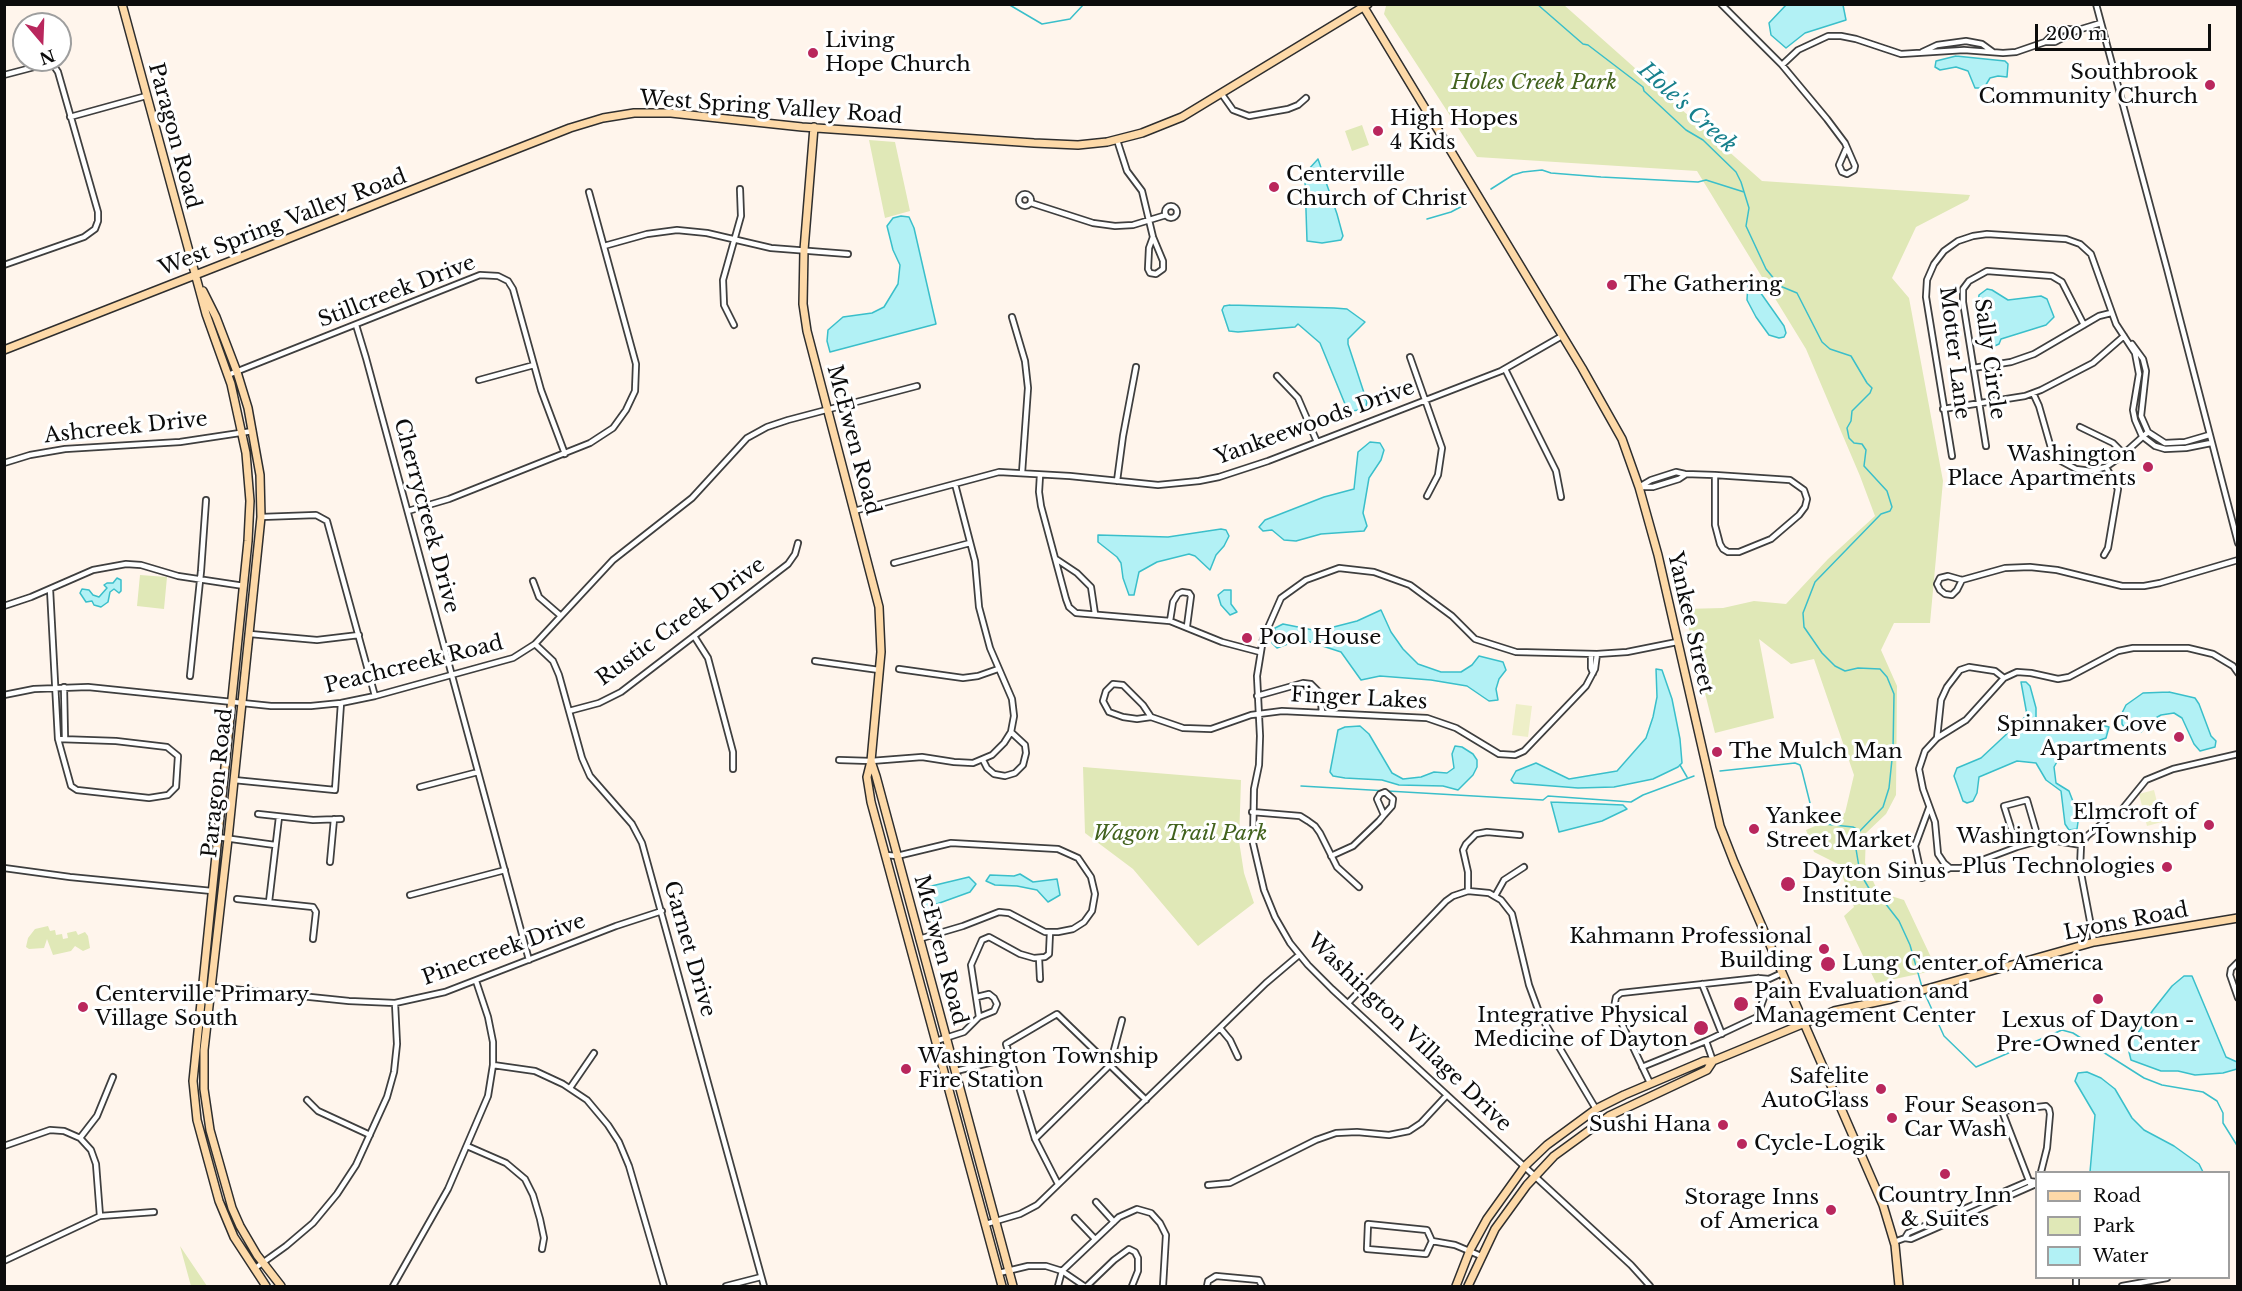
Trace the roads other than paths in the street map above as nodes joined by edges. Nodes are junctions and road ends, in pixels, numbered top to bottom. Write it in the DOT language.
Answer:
graph roads {
  1 [pos="122,4"];
  2 [pos="1721,4"];
  3 [pos="2096,4"];
  4 [pos="1365,6"];
  5 [pos="2101,23"];
  6 [pos="2078,30"];
  7 [pos="2045,42"];
  8 [pos="1993,52"];
  9 [pos="1919,53"];
  10 [pos="1782,65"];
  11 [pos="4,75"];
  12 [pos="1221,93"];
  13 [pos="146,96"];
  14 [pos="1306,98"];
  15 [pos="70,117"];
  16 [pos="814,127"];
  17 [pos="1117,140"];
  18 [pos="1846,149"];
  19 [pos="740,189"];
  20 [pos="589,192"];
  21 [pos="1031,203"];
  22 [pos="1166,215"];
  23 [pos="1149,219"];
  24 [pos="1153,237"];
  25 [pos="734,240"];
  26 [pos="604,246"];
  27 [pos="804,250"];
  28 [pos="848,254"];
  29 [pos="4,265"];
  30 [pos="196,276"];
  31 [pos="2111,313"];
  32 [pos="1012,317"];
  33 [pos="356,325"];
  34 [pos="2084,325"];
  35 [pos="734,326"];
  36 [pos="1562,336"];
  37 [pos="2124,336"];
  38 [pos="4,350"];
  39 [pos="1410,357"];
  40 [pos="534,365"];
  41 [pos="1136,367"];
  42 [pos="1973,368"];
  43 [pos="1505,369"];
  44 [pos="237,372"];
  45 [pos="228,375"];
  46 [pos="1277,376"];
  47 [pos="479,380"];
  48 [pos="916,386"];
  49 [pos="2033,393"];
  50 [pos="1426,400"];
  51 [pos="1978,403"];
  52 [pos="828,409"];
  53 [pos="1943,409"];
  54 [pos="2080,427"];
  55 [pos="253,431"];
  56 [pos="243,432"];
  57 [pos="2148,432"];
  58 [pos="2209,435"];
  59 [pos="2142,436"];
  60 [pos="1317,442"];
  61 [pos="2211,443"];
  62 [pos="1986,446"];
  63 [pos="2124,453"];
  64 [pos="565,454"];
  65 [pos="1952,456"];
  66 [pos="4,463"];
  67 [pos="2106,467"];
  68 [pos="1022,473"];
  69 [pos="1040,475"];
  70 [pos="1715,475"];
  71 [pos="1117,481"];
  72 [pos="955,484"];
  73 [pos="1639,487"];
  74 [pos="1427,496"];
  75 [pos="1561,498"];
  76 [pos="206,500"];
  77 [pos="408,511"];
  78 [pos="854,511"];
  79 [pos="261,517"];
  80 [pos="798,543"];
  81 [pos="970,543"];
  82 [pos="2238,543"];
  83 [pos="2104,555"];
  84 [pos="1056,559"];
  85 [pos="2238,560"];
  86 [pos="894,563"];
  87 [pos="200,580"];
  88 [pos="1962,580"];
  89 [pos="533,581"];
  90 [pos="244,586"];
  91 [pos="51,589"];
  92 [pos="4,606"];
  93 [pos="1095,614"];
  94 [pos="561,616"];
  95 [pos="1170,621"];
  96 [pos="1186,626"];
  97 [pos="250,634"];
  98 [pos="359,635"];
  99 [pos="694,636"];
  100 [pos="1677,642"];
  101 [pos="535,644"];
  102 [pos="1260,652"];
  103 [pos="1591,654"];
  104 [pos="1597,654"];
  105 [pos="815,661"];
  106 [pos="899,669"];
  107 [pos="998,669"];
  108 [pos="879,670"];
  109 [pos="1593,673"];
  110 [pos="2238,673"];
  111 [pos="190,676"];
  112 [pos="451,676"];
  113 [pos="2004,678"];
  114 [pos="55,687"];
  115 [pos="64,687"];
  116 [pos="4,695"];
  117 [pos="375,696"];
  118 [pos="1257,696"];
  119 [pos="231,701"];
  120 [pos="243,702"];
  121 [pos="341,703"];
  122 [pos="569,711"];
  123 [pos="1322,712"];
  124 [pos="1258,714"];
  125 [pos="1151,717"];
  126 [pos="1011,732"];
  127 [pos="65,738"];
  128 [pos="1937,738"];
  129 [pos="58,739"];
  130 [pos="2238,754"];
  131 [pos="839,760"];
  132 [pos="983,760"];
  133 [pos="871,761"];
  134 [pos="733,769"];
  135 [pos="478,772"];
  136 [pos="234,780"];
  137 [pos="420,787"];
  138 [pos="1929,808"];
  139 [pos="1252,812"];
  140 [pos="258,814"];
  141 [pos="1384,815"];
  142 [pos="279,817"];
  143 [pos="334,819"];
  144 [pos="341,819"];
  145 [pos="1520,835"];
  146 [pos="217,837"];
  147 [pos="228,839"];
  148 [pos="2039,841"];
  149 [pos="275,844"];
  150 [pos="2081,845"];
  151 [pos="2017,847"];
  152 [pos="886,855"];
  153 [pos="897,856"];
  154 [pos="1331,856"];
  155 [pos="330,862"];
  156 [pos="1524,867"];
  157 [pos="4,868"];
  158 [pos="1950,868"];
  159 [pos="505,870"];
  160 [pos="1359,887"];
  161 [pos="212,891"];
  162 [pos="1468,891"];
  163 [pos="410,895"];
  164 [pos="1495,896"];
  165 [pos="237,899"];
  166 [pos="269,902"];
  167 [pos="662,911"];
  168 [pos="2238,918"];
  169 [pos="1050,932"];
  170 [pos="313,939"];
  171 [pos="919,939"];
  172 [pos="2094,942"];
  173 [pos="1299,955"];
  174 [pos="1039,958"];
  175 [pos="529,960"];
  176 [pos="2238,962"];
  177 [pos="1782,973"];
  178 [pos="1758,978"];
  179 [pos="1040,979"];
  180 [pos="476,981"];
  181 [pos="1702,984"];
  182 [pos="213,987"];
  183 [pos="976,997"];
  184 [pos="2238,998"];
  185 [pos="395,1003"];
  186 [pos="1348,1003"];
  187 [pos="979,1017"];
  188 [pos="1122,1020"];
  189 [pos="1804,1023"];
  190 [pos="1220,1028"];
  191 [pos="1722,1034"];
  192 [pos="946,1038"];
  193 [pos="936,1041"];
  194 [pos="1706,1041"];
  195 [pos="594,1053"];
  196 [pos="1238,1057"];
  197 [pos="997,1061"];
  198 [pos="1713,1061"];
  199 [pos="493,1065"];
  200 [pos="1110,1065"];
  201 [pos="1642,1067"];
  202 [pos="956,1071"];
  203 [pos="113,1077"];
  204 [pos="1650,1083"];
  205 [pos="570,1088"];
  206 [pos="1448,1095"];
  207 [pos="307,1100"];
  208 [pos="1146,1100"];
  209 [pos="1596,1109"];
  210 [pos="370,1135"];
  211 [pos="80,1138"];
  212 [pos="1035,1139"];
  213 [pos="4,1146"];
  214 [pos="468,1146"];
  215 [pos="1525,1166"];
  216 [pos="2042,1171"];
  217 [pos="1535,1176"];
  218 [pos="2033,1183"];
  219 [pos="1058,1184"];
  220 [pos="1208,1185"];
  221 [pos="1096,1202"];
  222 [pos="154,1212"];
  223 [pos="99,1216"];
  224 [pos="1075,1218"];
  225 [pos="996,1221"];
  226 [pos="1114,1222"];
  227 [pos="986,1224"];
  228 [pos="1095,1239"];
  229 [pos="1432,1241"];
  230 [pos="1894,1242"];
  231 [pos="542,1249"];
  232 [pos="1470,1250"];
  233 [pos="1481,1256"];
  234 [pos="4,1262"];
  235 [pos="263,1263"];
  236 [pos="254,1269"];
  237 [pos="1008,1270"];
  238 [pos="1062,1271"];
  239 [pos="999,1273"];
  240 [pos="761,1277"];
  241 [pos="2162,1279"];
  242 [pos="266,1287"];
  243 [pos="281,1287"];
  244 [pos="393,1287"];
  245 [pos="664,1287"];
  246 [pos="726,1287"];
  247 [pos="764,1287"];
  248 [pos="1002,1287"];
  249 [pos="1013,1287"];
  250 [pos="1058,1287"];
  251 [pos="1085,1287"];
  252 [pos="1132,1287"];
  253 [pos="1163,1287"];
  254 [pos="1208,1287"];
  255 [pos="1262,1287"];
  256 [pos="1456,1287"];
  257 [pos="1468,1287"];
  258 [pos="1650,1287"];
  259 [pos="1899,1287"];
  260 [pos="2122,1287"];
  1 -- 13 [label="street, Paragon Road"];
  2 -- 10 [label="street"];
  3 -- 5 [label="street"];
  4 -- 12 [label="street, West Spring Valley Road"];
  4 -- 36 [label="street, Yankee Street"];
  5 -- 6 [label="street"];
  5 -- 58 [label="street"];
  6 -- 7 [label="street"];
  6 -- 7 [label="street"];
  7 -- 8 [label="street"];
  8 -- 9 [label="street"];
  8 -- 9 [label="street"];
  9 -- 10 [label="street"];
  10 -- 18 [label="street"];
  11 -- 15 [label="street"];
  12 -- 14 [label="street"];
  12 -- 17 [label="street, West Spring Valley Road"];
  13 -- 15 [label="street"];
  13 -- 30 [label="street, Paragon Road"];
  15 -- 29 [label="street"];
  16 -- 17 [label="street, West Spring Valley Road"];
  16 -- 27 [label="street, McEwen Road"];
  16 -- 30 [label="street, West Spring Valley Road"];
  17 -- 23 [label="street"];
  18 -- 18 [label="street"];
  19 -- 25 [label="street"];
  20 -- 26 [label="street"];
  21 -- 23 [label="street"];
  22 -- 23 [label="street"];
  23 -- 24 [label="street"];
  24 -- 24 [label="street"];
  25 -- 26 [label="street"];
  25 -- 27 [label="street"];
  25 -- 35 [label="street"];
  26 -- 64 [label="street"];
  27 -- 28 [label="street"];
  27 -- 52 [label="street, McEwen Road"];
  30 -- 38 [label="street, West Spring Valley Road"];
  30 -- 44 [label="street, Paragon Road"];
  30 -- 45 [label="street, Paragon Road"];
  31 -- 34 [label="street"];
  31 -- 37 [label="street, Motter Lane"];
  31 -- 53 [label="street, Motter Lane"];
  32 -- 68 [label="street"];
  33 -- 40 [label="street, Stillcreek Drive"];
  33 -- 44 [label="street, Stillcreek Drive"];
  33 -- 77 [label="street, Cherrycreek Drive"];
  34 -- 42 [label="street"];
  34 -- 42 [label="street, Sally Circle"];
  36 -- 43 [label="street, Yankeewoods Drive"];
  36 -- 73 [label="street, Yankee Street"];
  37 -- 49 [label="street"];
  37 -- 57 [label="street, Motter Lane"];
  37 -- 59 [label="street, Motter Lane"];
  39 -- 50 [label="street"];
  40 -- 47 [label="street"];
  40 -- 64 [label="street, Stillcreek Drive"];
  41 -- 71 [label="street"];
  42 -- 51 [label="street, Sally Circle"];
  43 -- 50 [label="street, Yankeewoods Drive"];
  43 -- 75 [label="street"];
  44 -- 45 [label="street, Stillcreek Drive"];
  44 -- 55 [label="street, Paragon Road"];
  45 -- 56 [label="street, Paragon Road"];
  46 -- 60 [label="street"];
  48 -- 52 [label="street, Peachcreek Road"];
  49 -- 51 [label="street"];
  49 -- 67 [label="street"];
  50 -- 60 [label="street, Yankeewoods Drive"];
  50 -- 74 [label="street"];
  51 -- 53 [label="street"];
  51 -- 62 [label="street, Sally Circle"];
  52 -- 78 [label="street, McEwen Road"];
  52 -- 94 [label="street, Peachcreek Road"];
  53 -- 65 [label="street, Motter Lane"];
  54 -- 63 [label="street"];
  55 -- 56 [label="street, Ashcreek Drive"];
  55 -- 79 [label="street, Paragon Road"];
  56 -- 66 [label="street, Ashcreek Drive"];
  56 -- 90 [label="street, Paragon Road"];
  57 -- 58 [label="street"];
  57 -- 59 [label="street"];
  58 -- 61 [label="street"];
  59 -- 61 [label="street"];
  59 -- 63 [label="street"];
  60 -- 71 [label="street, Yankeewoods Drive"];
  61 -- 82 [label="street"];
  63 -- 67 [label="street"];
  64 -- 77 [label="street"];
  67 -- 83 [label="street"];
  68 -- 69 [label="street, Yankeewoods Drive"];
  68 -- 72 [label="street, Yankeewoods Drive"];
  69 -- 71 [label="street, Yankeewoods Drive"];
  69 -- 84 [label="street"];
  70 -- 70 [label="street"];
  70 -- 73 [label="street"];
  72 -- 78 [label="street, Yankeewoods Drive"];
  72 -- 81 [label="street"];
  73 -- 100 [label="street, Yankee Street"];
  76 -- 87 [label="street"];
  77 -- 112 [label="street, Cherrycreek Drive"];
  78 -- 108 [label="street, McEwen Road"];
  79 -- 97 [label="street, Paragon Road"];
  79 -- 98 [label="street"];
  80 -- 99 [label="street, Rustic Creek Drive"];
  81 -- 86 [label="street"];
  81 -- 107 [label="street"];
  84 -- 93 [label="street"];
  84 -- 93 [label="street"];
  85 -- 88 [label="street"];
  87 -- 90 [label="street"];
  87 -- 91 [label="street"];
  87 -- 111 [label="street"];
  88 -- 88 [label="street"];
  89 -- 94 [label="street"];
  90 -- 119 [label="street, Paragon Road"];
  91 -- 92 [label="street"];
  91 -- 114 [label="street"];
  93 -- 95 [label="street"];
  94 -- 101 [label="street, Peachcreek Road"];
  95 -- 96 [label="street"];
  95 -- 96 [label="street"];
  96 -- 102 [label="street"];
  97 -- 98 [label="street"];
  97 -- 120 [label="street, Paragon Road"];
  98 -- 117 [label="street"];
  99 -- 122 [label="street, Rustic Creek Drive"];
  99 -- 134 [label="street"];
  100 -- 104 [label="street, Washington Village Drive"];
  100 -- 177 [label="street, Yankee Street"];
  101 -- 112 [label="street, Peachcreek Road"];
  101 -- 122 [label="street, Garnet Drive"];
  102 -- 103 [label="street, Washington Village Drive"];
  102 -- 118 [label="street, Washington Village Drive"];
  103 -- 104 [label="street, Washington Village Drive"];
  103 -- 109 [label="street"];
  104 -- 109 [label="street, Finger Lakes"];
  105 -- 108 [label="street"];
  106 -- 107 [label="street"];
  107 -- 126 [label="street"];
  108 -- 133 [label="street, McEwen Road"];
  109 -- 123 [label="street, Finger Lakes"];
  110 -- 113 [label="street"];
  112 -- 117 [label="street, Peachcreek Road"];
  112 -- 135 [label="street, Cherrycreek Drive"];
  113 -- 128 [label="street"];
  113 -- 128 [label="street"];
  114 -- 115 [label="street, Peachcreek Road"];
  114 -- 116 [label="street, Peachcreek Road"];
  114 -- 129 [label="street"];
  115 -- 119 [label="street, Peachcreek Road"];
  115 -- 127 [label="street"];
  117 -- 121 [label="street, Peachcreek Road"];
  118 -- 123 [label="street"];
  118 -- 124 [label="street, Washington Village Drive"];
  119 -- 120 [label="street, Peachcreek Road"];
  119 -- 146 [label="street, Paragon Road"];
  120 -- 121 [label="street, Peachcreek Road"];
  120 -- 136 [label="street, Paragon Road"];
  121 -- 136 [label="street"];
  122 -- 167 [label="street, Garnet Drive"];
  123 -- 124 [label="street, Finger Lakes"];
  124 -- 125 [label="street, Finger Lakes"];
  124 -- 139 [label="street, Washington Village Drive"];
  125 -- 125 [label="street"];
  126 -- 132 [label="street"];
  126 -- 132 [label="street"];
  127 -- 129 [label="street"];
  127 -- 129 [label="street"];
  128 -- 138 [label="street"];
  130 -- 150 [label="street"];
  131 -- 133 [label="street"];
  132 -- 133 [label="street"];
  133 -- 152 [label="street, McEwen Road"];
  133 -- 153 [label="street, McEwen Road"];
  135 -- 137 [label="street"];
  135 -- 159 [label="street, Cherrycreek Drive"];
  136 -- 147 [label="street, Paragon Road"];
  138 -- 158 [label="street"];
  138 -- 158 [label="street"];
  139 -- 154 [label="street"];
  139 -- 173 [label="street, Washington Village Drive"];
  140 -- 142 [label="street"];
  141 -- 141 [label="street"];
  141 -- 154 [label="street"];
  142 -- 143 [label="street"];
  142 -- 149 [label="street"];
  143 -- 144 [label="street"];
  143 -- 155 [label="street"];
  145 -- 162 [label="street"];
  146 -- 147 [label="street"];
  146 -- 161 [label="street, Paragon Road"];
  147 -- 149 [label="street"];
  147 -- 182 [label="street, Paragon Road"];
  148 -- 150 [label="street"];
  148 -- 151 [label="street"];
  148 -- 151 [label="street"];
  149 -- 166 [label="street"];
  150 -- 172 [label="street"];
  151 -- 158 [label="street"];
  152 -- 153 [label="street"];
  152 -- 193 [label="street, McEwen Road"];
  153 -- 169 [label="street"];
  153 -- 171 [label="street, McEwen Road"];
  154 -- 160 [label="street"];
  156 -- 164 [label="street"];
  157 -- 161 [label="street"];
  159 -- 163 [label="street"];
  159 -- 175 [label="street, Cherrycreek Drive"];
  161 -- 236 [label="street, Paragon Road"];
  162 -- 164 [label="street"];
  162 -- 186 [label="street"];
  164 -- 209 [label="street"];
  165 -- 166 [label="street"];
  166 -- 170 [label="street"];
  167 -- 175 [label="street, Pinecreek Drive"];
  167 -- 240 [label="street, Garnet Drive"];
  168 -- 172 [label="street, Lyons Road"];
  169 -- 171 [label="street"];
  169 -- 174 [label="street"];
  171 -- 192 [label="street, McEwen Road"];
  172 -- 189 [label="street, Lyons Road"];
  173 -- 186 [label="street, Washington Village Drive"];
  173 -- 190 [label="street"];
  174 -- 179 [label="street"];
  174 -- 183 [label="street"];
  175 -- 180 [label="street, Pinecreek Drive"];
  176 -- 184 [label="street"];
  177 -- 178 [label="street"];
  177 -- 189 [label="street, Yankee Street"];
  178 -- 181 [label="street"];
  178 -- 191 [label="street"];
  180 -- 185 [label="street, Pinecreek Drive"];
  180 -- 199 [label="street"];
  181 -- 191 [label="street"];
  181 -- 201 [label="street"];
  182 -- 185 [label="street, Pinecreek Drive"];
  182 -- 235 [label="street, Paragon Road"];
  183 -- 187 [label="street"];
  183 -- 187 [label="street"];
  185 -- 210 [label="street"];
  186 -- 206 [label="street, Washington Village Drive"];
  187 -- 192 [label="street"];
  188 -- 200 [label="street"];
  189 -- 198 [label="street, Lyons Road"];
  189 -- 230 [label="street, Yankee Street"];
  190 -- 196 [label="street"];
  190 -- 208 [label="street"];
  191 -- 194 [label="street"];
  192 -- 193 [label="street"];
  192 -- 202 [label="street, McEwen Road"];
  193 -- 227 [label="street, McEwen Road"];
  194 -- 198 [label="street"];
  194 -- 201 [label="street"];
  195 -- 205 [label="street"];
  197 -- 202 [label="street"];
  198 -- 204 [label="street, Lyons Road"];
  198 -- 217 [label="street, Lyons Road"];
  199 -- 205 [label="street"];
  199 -- 214 [label="street"];
  200 -- 208 [label="street"];
  200 -- 212 [label="street"];
  200 -- 212 [label="street"];
  201 -- 204 [label="street"];
  202 -- 225 [label="street, McEwen Road"];
  203 -- 211 [label="street"];
  204 -- 209 [label="street, Lyons Road"];
  205 -- 245 [label="street"];
  206 -- 215 [label="street, Washington Village Drive"];
  206 -- 220 [label="street"];
  207 -- 210 [label="street"];
  208 -- 219 [label="street"];
  209 -- 215 [label="street, Lyons Road"];
  210 -- 235 [label="street"];
  211 -- 213 [label="street"];
  211 -- 223 [label="street"];
  212 -- 219 [label="street"];
  214 -- 231 [label="street"];
  214 -- 244 [label="street"];
  215 -- 217 [label="street, Washington Village Drive"];
  215 -- 232 [label="street, Lyons Road"];
  216 -- 218 [label="street"];
  217 -- 233 [label="street, Lyons Road"];
  217 -- 258 [label="street, Washington Village Drive"];
  218 -- 230 [label="street"];
  219 -- 225 [label="street"];
  221 -- 226 [label="street"];
  222 -- 223 [label="street"];
  223 -- 234 [label="street"];
  224 -- 228 [label="street"];
  225 -- 227 [label="street"];
  225 -- 237 [label="street, McEwen Road"];
  226 -- 228 [label="street"];
  226 -- 253 [label="street"];
  227 -- 239 [label="street, McEwen Road"];
  228 -- 238 [label="street"];
  229 -- 229 [label="street"];
  229 -- 232 [label="street"];
  230 -- 259 [label="street, Yankee Street"];
  232 -- 233 [label="street"];
  232 -- 256 [label="street, Lyons Road"];
  233 -- 257 [label="street, Lyons Road"];
  235 -- 236 [label="street"];
  235 -- 243 [label="street, Paragon Road"];
  236 -- 242 [label="street, Paragon Road"];
  237 -- 238 [label="street"];
  237 -- 239 [label="street"];
  237 -- 249 [label="street, McEwen Road"];
  238 -- 250 [label="street"];
  238 -- 251 [label="street"];
  239 -- 248 [label="street, McEwen Road"];
  240 -- 246 [label="street"];
  240 -- 247 [label="street, Garnet Drive"];
  241 -- 260 [label="street"];
  251 -- 252 [label="street"];
  254 -- 255 [label="street"];
}
